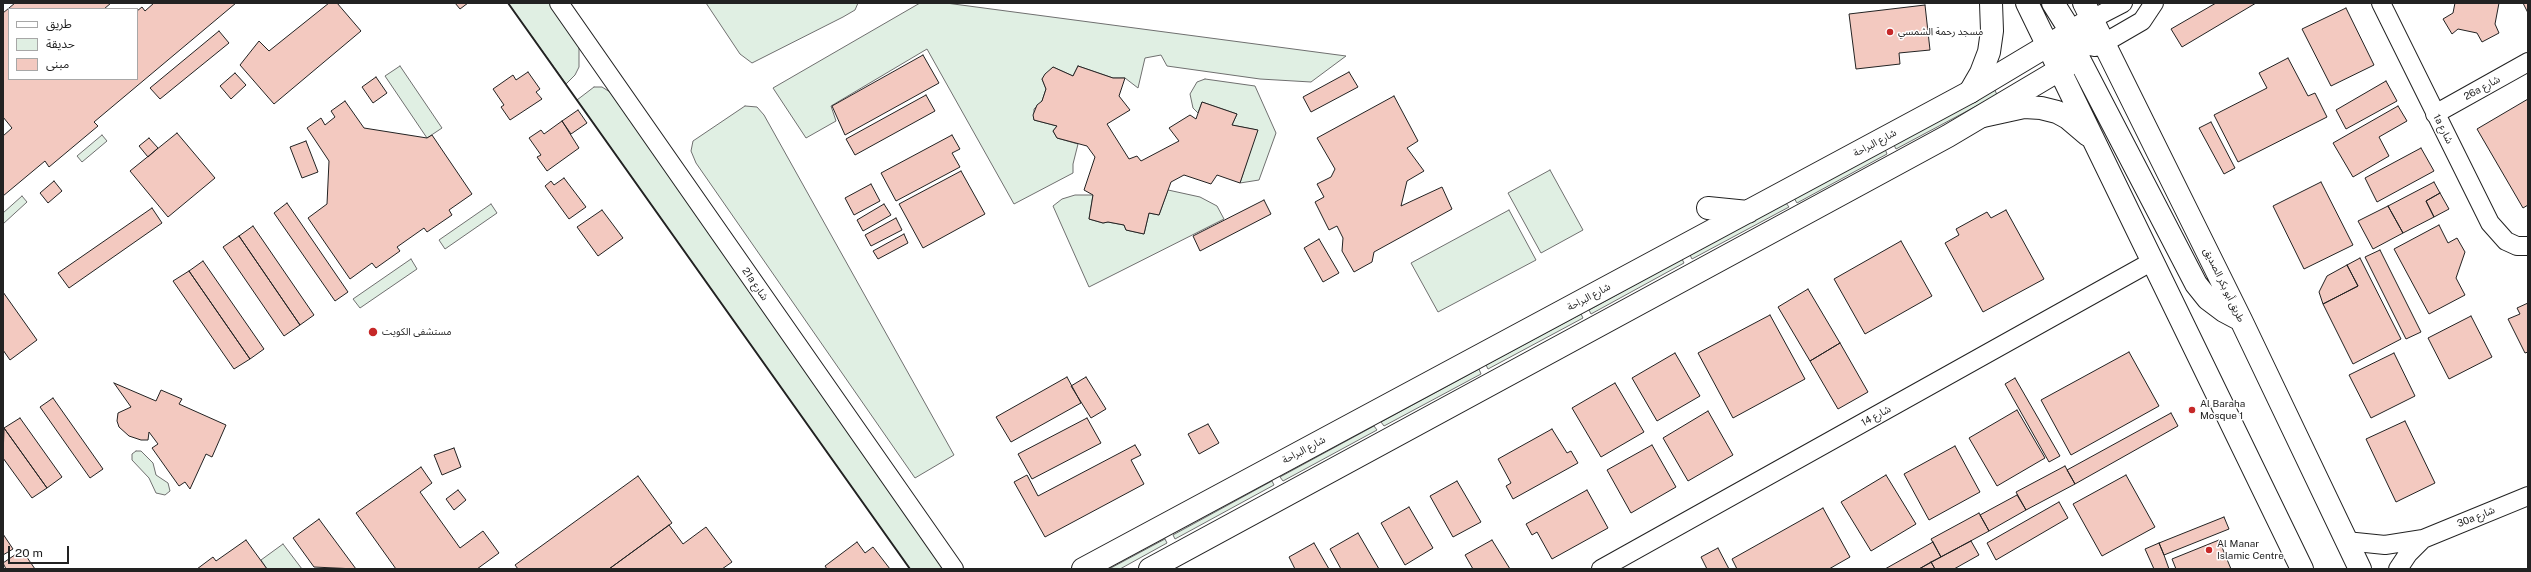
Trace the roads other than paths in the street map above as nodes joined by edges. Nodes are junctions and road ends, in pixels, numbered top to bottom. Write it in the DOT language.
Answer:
graph roads {
  1 [pos="559,3"];
  2 [pos="1991,3"];
  3 [pos="2027,3"];
  4 [pos="2053,3"];
  5 [pos="2123,3"];
  6 [pos="2154,3"];
  7 [pos="2381,3"];
  8 [pos="2088,11"];
  9 [pos="2070,32"];
  10 [pos="2104,43"];
  11 [pos="2048,46"];
  12 [pos="2079,59"];
  13 [pos="2021,62"];
  14 [pos="2528,62"];
  15 [pos="2060,70"];
  16 [pos="2089,79"];
  17 [pos="2035,85"];
  18 [pos="2070,90"];
  19 [pos="1970,92"];
  20 [pos="2435,114"];
  21 [pos="1983,116"];
  22 [pos="2095,143"];
  23 [pos="1708,208"];
  24 [pos="1748,212"];
  25 [pos="2522,246"];
  26 [pos="2151,262"];
  27 [pos="2241,320"];
  28 [pos="2528,496"];
  29 [pos="2423,539"];
  30 [pos="2346,541"];
  31 [pos="952,568"];
  32 [pos="1083,569"];
  33 [pos="1150,569"];
  34 [pos="1601,569"];
  35 [pos="2302,569"];
  36 [pos="2360,569"];
  37 [pos="2398,569"];
  1 -- 31 [label="street, 21a شارع"];
  2 -- 19 [label="street"];
  3 -- 11 [label="street"];
  4 -- 9 [label="street"];
  5 -- 8 [label="street"];
  6 -- 10 [label="street"];
  7 -- 20 [label="street, 1a شارع"];
  8 -- 9 [label="street, شارع البراحة"];
  8 -- 10 [label="street, طريق أبو بكر الصديق"];
  9 -- 10 [label="street"];
  9 -- 11 [label="street, شارع البراحة"];
  10 -- 12 [label="street"];
  10 -- 27 [label="street, طريق أبو بكر الصديق"];
  11 -- 12 [label="street"];
  11 -- 13 [label="street, شارع البراحة"];
  11 -- 15 [label="street"];
  12 -- 15 [label="street"];
  12 -- 16 [label="street"];
  13 -- 17 [label="street"];
  13 -- 19 [label="street, شارع البراحة"];
  14 -- 20 [label="street, 26a شارع"];
  15 -- 17 [label="street"];
  15 -- 18 [label="street"];
  16 -- 18 [label="street"];
  16 -- 27 [label="street"];
  17 -- 21 [label="street"];
  18 -- 22 [label="street"];
  19 -- 24 [label="street, شارع البراحة"];
  20 -- 25 [label="street, 1a شارع"];
  21 -- 22 [label="street"];
  21 -- 33 [label="street"];
  22 -- 26 [label="street"];
  23 -- 24 [label="street"];
  24 -- 32 [label="street, شارع البراحة"];
  26 -- 34 [label="street, شارع 14"];
  26 -- 35 [label="street"];
  27 -- 30 [label="street, طريق أبو بكر الصديق"];
  28 -- 29 [label="street, 30a شارع"];
  29 -- 30 [label="street, 30a شارع"];
  29 -- 37 [label="street, 30a شارع"];
  30 -- 36 [label="street, طريق أبو بكر الصديق"];
}
